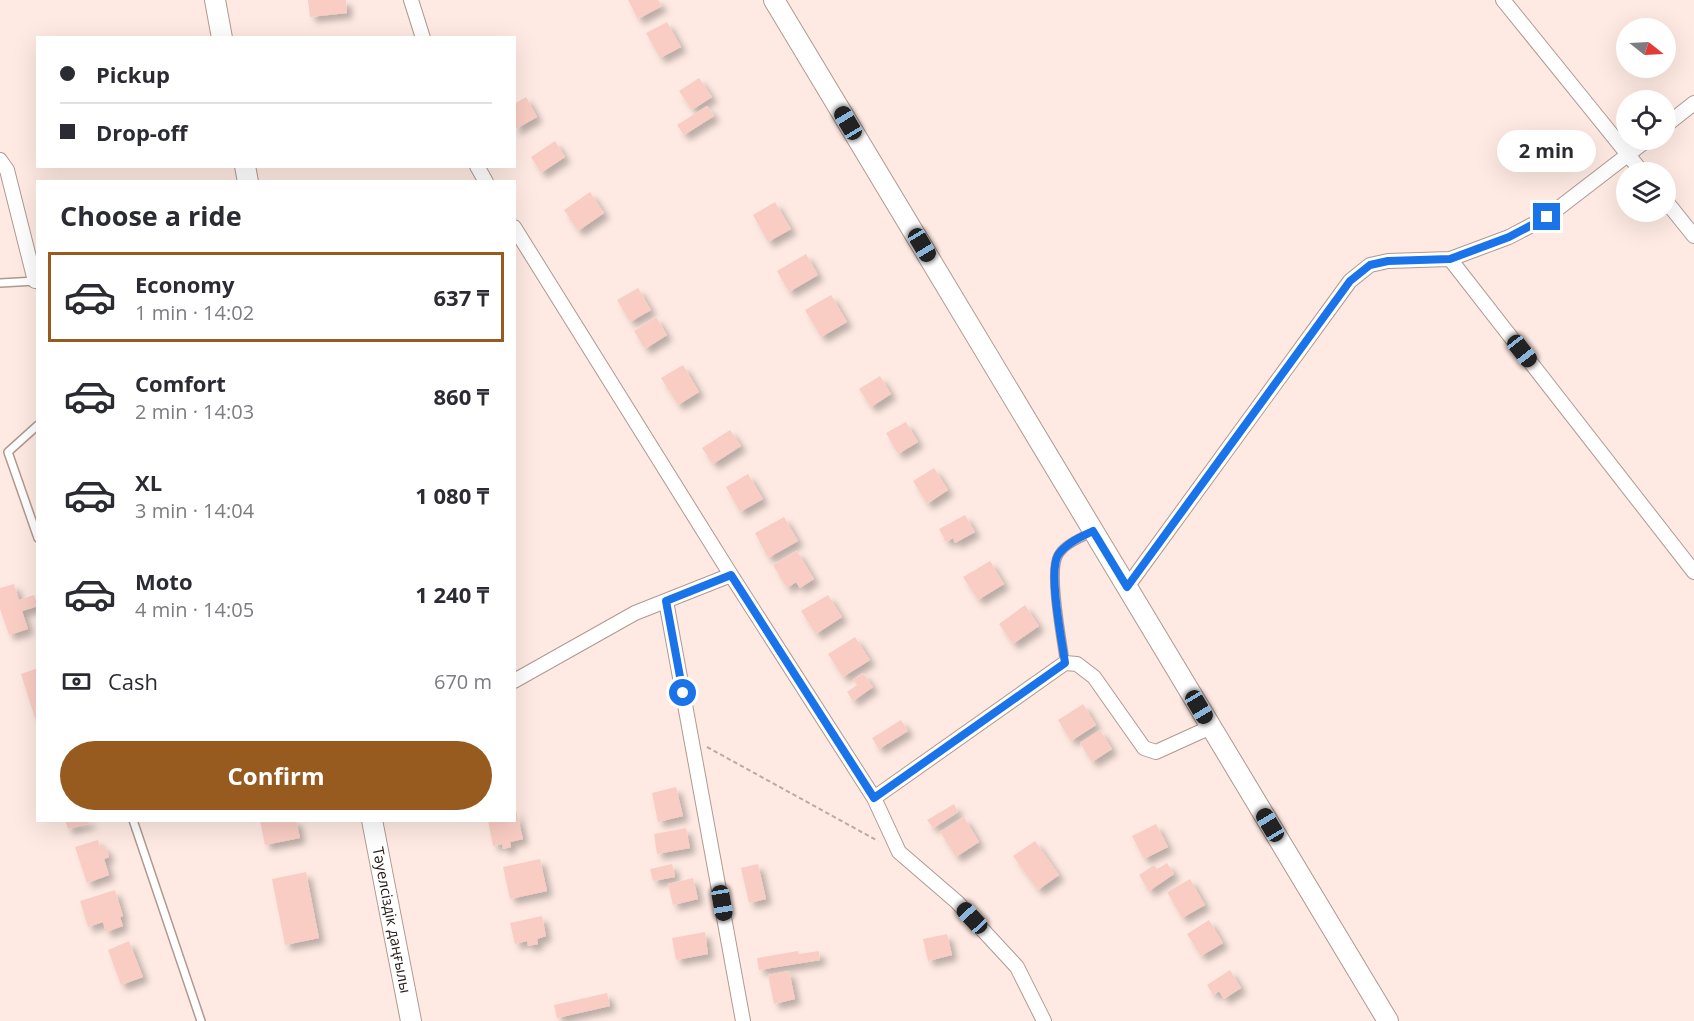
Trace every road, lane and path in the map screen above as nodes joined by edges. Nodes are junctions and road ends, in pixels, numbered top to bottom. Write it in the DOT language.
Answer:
graph roads {
  1 [pos="216,0"];
  2 [pos="411,0"];
  3 [pos="774,0"];
  4 [pos="1503,0"];
  5 [pos="222,36"];
  6 [pos="422,36"];
  7 [pos="1694,103"];
  8 [pos="1676,117"];
  9 [pos="1634,150"];
  10 [pos="1628,155"];
  11 [pos="0,160"];
  12 [pos="1634,162"];
  13 [pos="1676,214"];
  14 [pos="516,230"];
  15 [pos="1694,236"];
  16 [pos="1450,259"];
  17 [pos="36,281"];
  18 [pos="0,283"];
  19 [pos="36,426"];
  20 [pos="0,446"];
  21 [pos="8,452"];
  22 [pos="1093,531"];
  23 [pos="36,532"];
  24 [pos="1694,572"];
  25 [pos="731,575"];
  26 [pos="1127,587"];
  27 [pos="666,601"];
  28 [pos="1065,663"];
  29 [pos="516,680"];
  30 [pos="1211,727"];
  31 [pos="692,739"];
  32 [pos="874,798"];
  33 [pos="134,822"];
  34 [pos="372,822"];
  35 [pos="899,852"];
  36 [pos="201,1021"];
  37 [pos="411,1021"];
  38 [pos="743,1021"];
  39 [pos="1044,1021"];
  40 [pos="1388,1021"];
  1 -- 5 [label="main road"];
  2 -- 6 [label="street"];
  3 -- 22 [label="main road"];
  4 -- 10 [label="street"];
  7 -- 8 [label="street"];
  9 -- 10 [label="street"];
  10 -- 12 [label="street"];
  10 -- 16 [label="street"];
  11 -- 17 [label="street"];
  13 -- 15 [label="street"];
  14 -- 25 [label="street"];
  16 -- 24 [label="street"];
  16 -- 26 [label="street"];
  17 -- 18 [label="lane"];
  19 -- 21 [label="lane"];
  20 -- 21 [label="lane"];
  21 -- 23 [label="lane"];
  22 -- 26 [label="main road"];
  22 -- 28 [label="lane"];
  25 -- 27 [label="street"];
  25 -- 32 [label="street"];
  26 -- 30 [label="main road"];
  27 -- 29 [label="street"];
  27 -- 31 [label="street"];
  28 -- 30 [label="street"];
  28 -- 32 [label="street"];
  30 -- 40 [label="main road"];
  31 -- 35 [label="path"];
  31 -- 38 [label="street"];
  32 -- 35 [label="street"];
  33 -- 36 [label="lane"];
  34 -- 37 [label="main road, Тәуелсіздік даңғылы"];
  35 -- 39 [label="street"];
}
